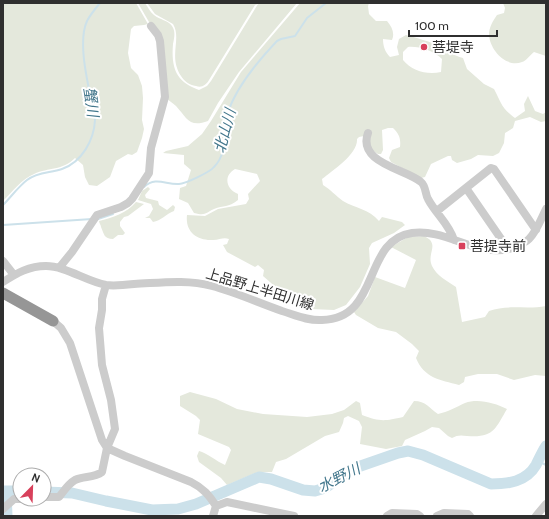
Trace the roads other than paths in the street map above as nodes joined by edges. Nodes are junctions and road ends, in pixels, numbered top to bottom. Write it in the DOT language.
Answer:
graph roads {
  1 [pos="151,26"];
  2 [pos="368,133"];
  3 [pos="466,188"];
  4 [pos="546,209"];
  5 [pos="437,211"];
  6 [pos="536,230"];
  7 [pos="454,240"];
  8 [pos="508,249"];
  9 [pos="3,261"];
  10 [pos="60,268"];
  11 [pos="14,275"];
  12 [pos="3,282"];
  13 [pos="106,285"];
  14 [pos="3,293"];
  15 [pos="53,321"];
  16 [pos="107,448"];
  17 [pos="52,497"];
  18 [pos="12,500"];
  19 [pos="546,504"];
  20 [pos="215,506"];
  21 [pos="3,508"];
  22 [pos="213,516"];
  23 [pos="294,516"];
  24 [pos="387,516"];
  25 [pos="420,516"];
  26 [pos="437,516"];
  27 [pos="470,516"];
  28 [pos="536,516"];
  1 -- 10 [label="street"];
  2 -- 5 [label="street"];
  3 -- 5 [label="street"];
  3 -- 6 [label="street"];
  3 -- 8 [label="street"];
  4 -- 6 [label="street, 上品野上半田川線"];
  5 -- 7 [label="street"];
  6 -- 8 [label="street, 上品野上半田川線"];
  7 -- 8 [label="street, 上品野上半田川線"];
  7 -- 13 [label="street, 上品野上半田川線"];
  9 -- 11 [label="street"];
  10 -- 11 [label="street, 上品野上半田川線"];
  10 -- 13 [label="street, 上品野上半田川線"];
  11 -- 12 [label="street, 上品野上半田川線"];
  13 -- 16 [label="street"];
  14 -- 15 [label="highway"];
  15 -- 16 [label="street"];
  16 -- 17 [label="street"];
  16 -- 20 [label="street"];
  18 -- 21 [label="street"];
  19 -- 28 [label="street"];
  20 -- 22 [label="street"];
  20 -- 23 [label="street"];
  24 -- 25 [label="street"];
  26 -- 27 [label="street"];
}
